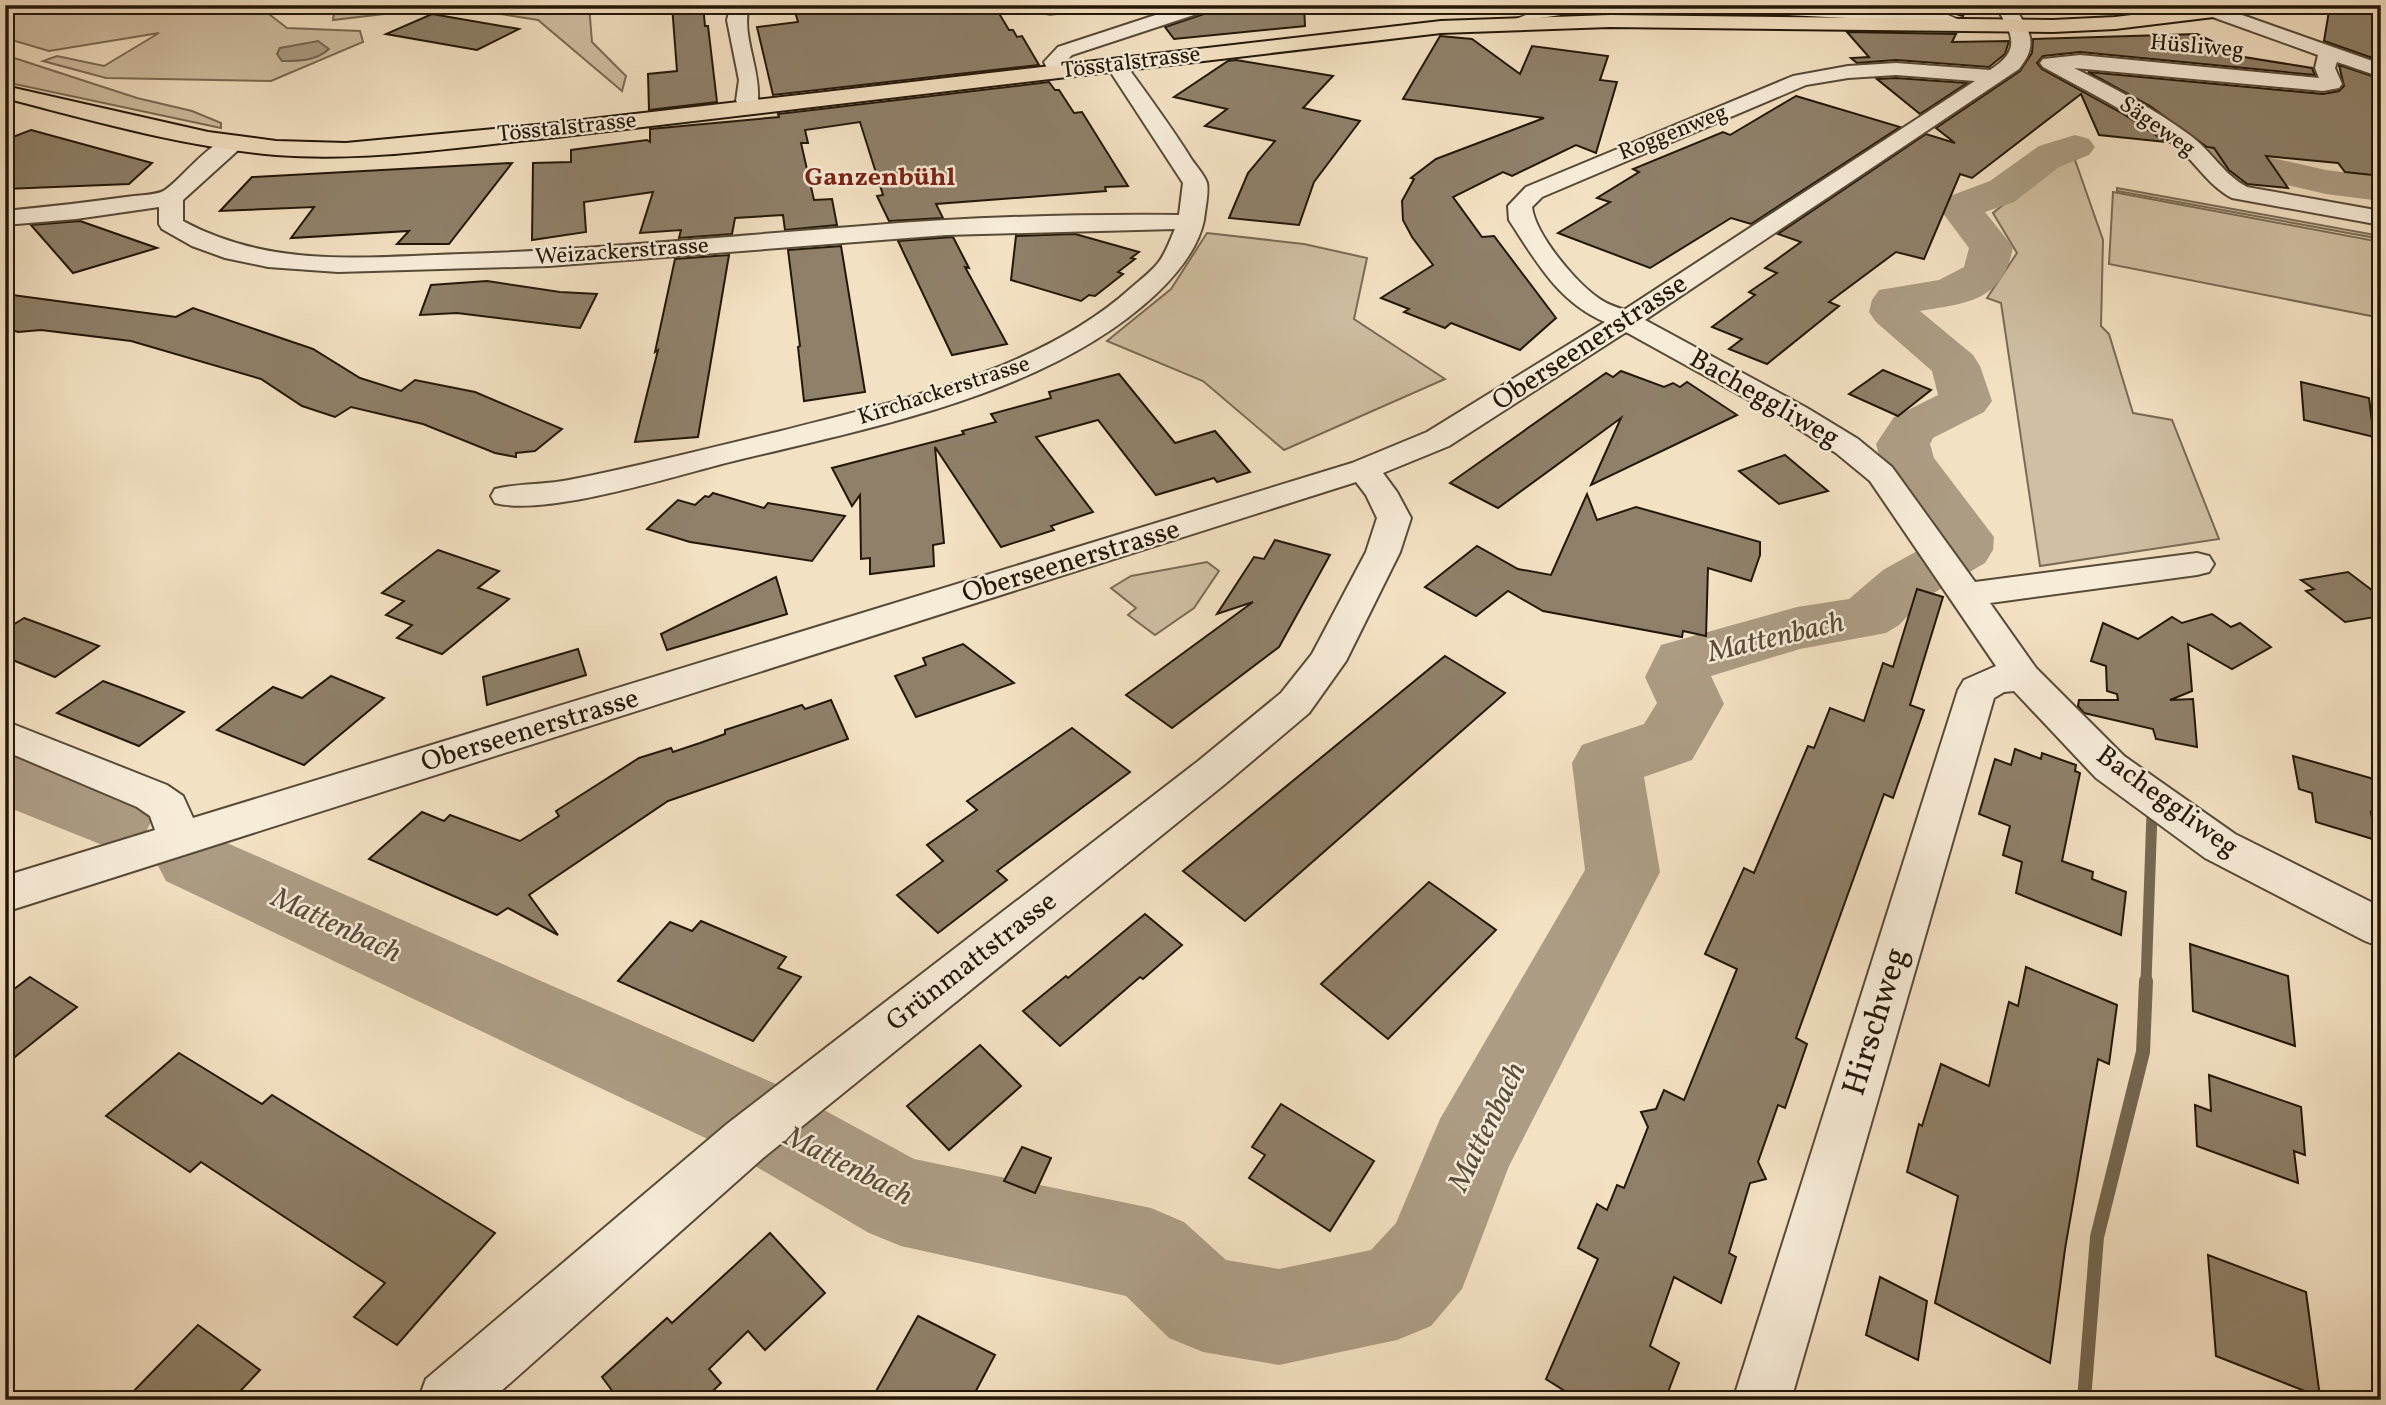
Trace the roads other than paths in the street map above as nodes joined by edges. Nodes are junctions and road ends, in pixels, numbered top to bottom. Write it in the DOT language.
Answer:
graph roads {
  1 [pos="740,5"];
  2 [pos="1041,5"];
  3 [pos="1062,5"];
  4 [pos="1205,5"];
  5 [pos="1625,5"];
  6 [pos="1655,5"];
  7 [pos="2004,5"];
  8 [pos="2263,5"];
  9 [pos="2214,11"];
  10 [pos="1508,24"];
  11 [pos="1969,26"];
  12 [pos="2016,27"];
  13 [pos="2336,56"];
  14 [pos="2020,57"];
  15 [pos="2050,63"];
  16 [pos="1116,65"];
  17 [pos="2381,71"];
  18 [pos="1058,72"];
  19 [pos="1993,77"];
  20 [pos="5,92"];
  21 [pos="755,106"];
  22 [pos="235,143"];
  23 [pos="171,198"];
  24 [pos="5,218"];
  25 [pos="2381,219"];
  26 [pos="1191,222"];
  27 [pos="1624,320"];
  28 [pos="1363,470"];
  29 [pos="507,496"];
  30 [pos="2197,564"];
  31 [pos="1950,573"];
  32 [pos="2023,677"];
  33 [pos="5,735"];
  34 [pos="179,839"];
  35 [pos="5,894"];
  36 [pos="2381,928"];
  37 [pos="447,1400"];
  38 [pos="1762,1400"];
  1 -- 21 [label="street"];
  2 -- 3 [label="street"];
  4 -- 18 [label="street"];
  5 -- 10 [label="lane"];
  6 -- 11 [label="lane"];
  7 -- 12 [label="street"];
  8 -- 9 [label="main road, Tösstalstrasse"];
  9 -- 12 [label="main road, Tösstalstrasse"];
  9 -- 13 [label="street"];
  10 -- 11 [label="main road, Tösstalstrasse"];
  10 -- 16 [label="main road, Tösstalstrasse"];
  11 -- 12 [label="main road, Tösstalstrasse"];
  12 -- 14 [label="street"];
  13 -- 15 [label="street, Hüsliweg"];
  13 -- 17 [label="street"];
  14 -- 15 [label="street, Hüsliweg"];
  14 -- 19 [label="street, Oberseenerstrasse"];
  15 -- 25 [label="street, Sägeweg"];
  16 -- 18 [label="main road, Tösstalstrasse"];
  16 -- 26 [label="street, Kirchackerstrasse"];
  18 -- 21 [label="main road, Tösstalstrasse"];
  19 -- 27 [label="street, Oberseenerstrasse"];
  19 -- 27 [label="street, Roggenweg"];
  20 -- 22 [label="main road, Tösstalstrasse"];
  21 -- 22 [label="main road, Tösstalstrasse"];
  22 -- 23 [label="street"];
  23 -- 24 [label="street"];
  23 -- 26 [label="street, Weizackerstrasse"];
  26 -- 29 [label="street, Kirchackerstrasse"];
  27 -- 28 [label="street, Oberseenerstrasse"];
  27 -- 31 [label="street, Bacheggliweg"];
  28 -- 34 [label="street, Oberseenerstrasse"];
  28 -- 37 [label="street, Grünmattstrasse"];
  30 -- 31 [label="street"];
  31 -- 32 [label="street, Bacheggliweg"];
  32 -- 36 [label="street, Bacheggliweg"];
  32 -- 38 [label="street, Hirschweg"];
  33 -- 34 [label="street"];
  34 -- 35 [label="street, Oberseenerstrasse"];
}
